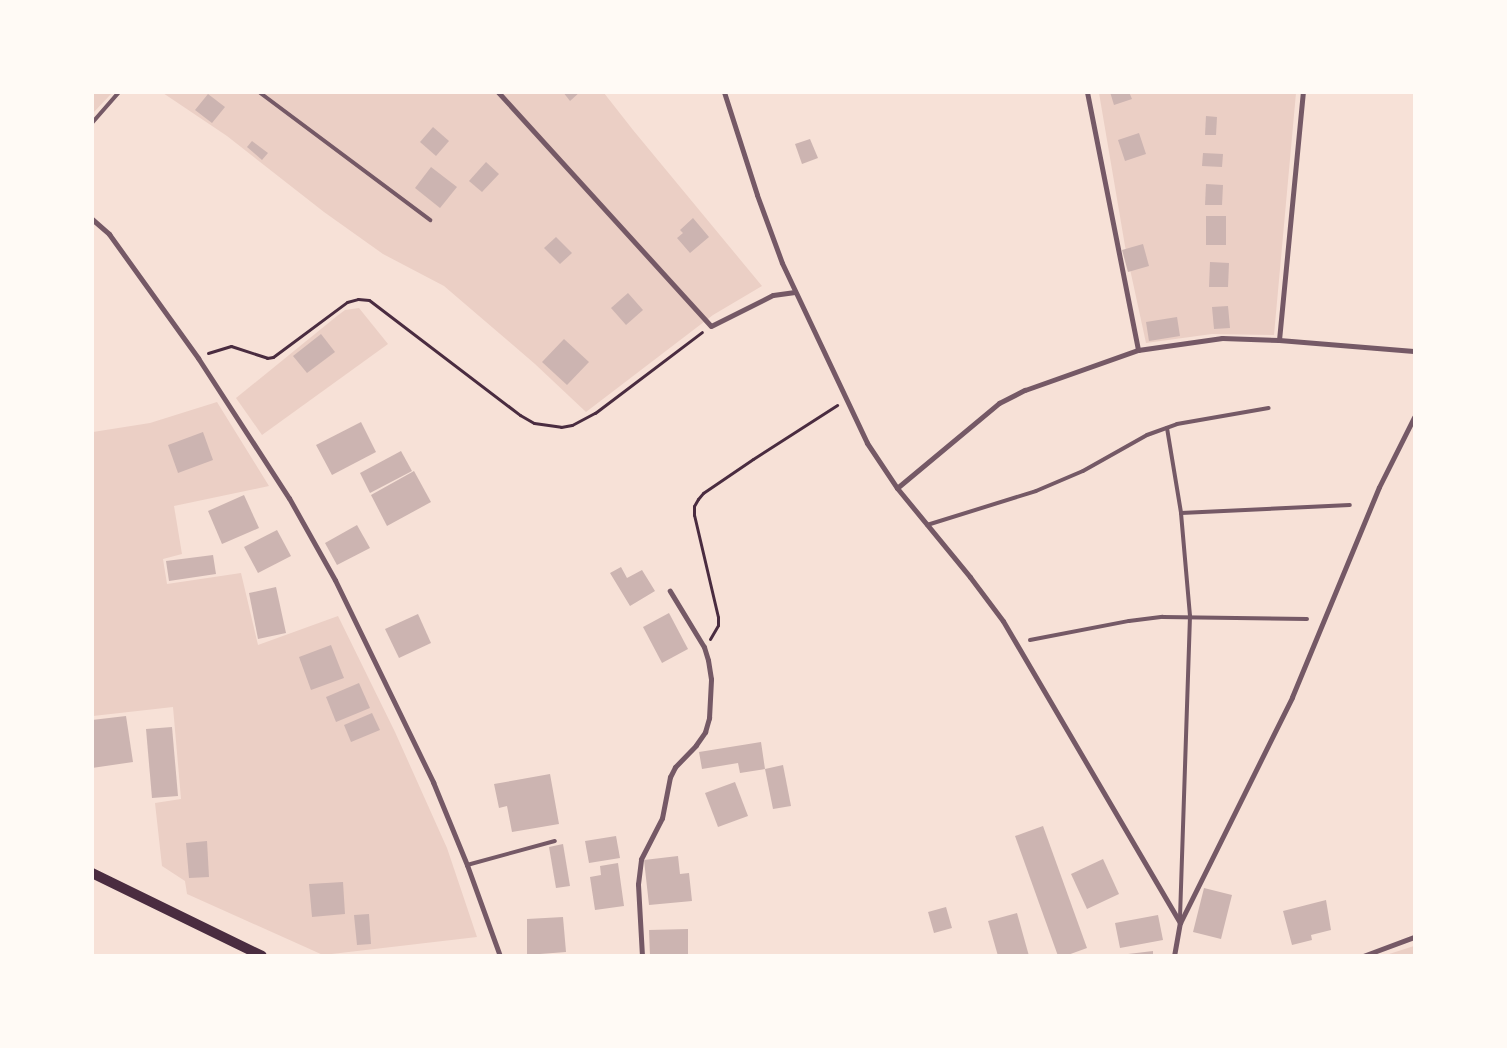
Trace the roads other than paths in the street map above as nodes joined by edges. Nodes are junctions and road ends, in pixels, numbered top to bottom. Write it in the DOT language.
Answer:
graph roads {
  1 [pos="119,92"];
  2 [pos="259,92"];
  3 [pos="498,92"];
  4 [pos="724,92"];
  5 [pos="1087,92"];
  6 [pos="1303,92"];
  7 [pos="92,123"];
  8 [pos="92,219"];
  9 [pos="430,220"];
  10 [pos="795,292"];
  11 [pos="1280,340"];
  12 [pos="1138,350"];
  13 [pos="1414,350"];
  14 [pos="1269,408"];
  15 [pos="1414,417"];
  16 [pos="1167,428"];
  17 [pos="897,488"];
  18 [pos="1350,505"];
  19 [pos="1181,513"];
  20 [pos="927,524"];
  21 [pos="670,591"];
  22 [pos="1190,616"];
  23 [pos="1307,619"];
  24 [pos="1030,640"];
  25 [pos="555,840"];
  26 [pos="467,865"];
  27 [pos="92,873"];
  28 [pos="1180,924"];
  29 [pos="1414,936"];
  30 [pos="1371,954"];
  31 [pos="262,956"];
  32 [pos="500,956"];
  33 [pos="642,956"];
  34 [pos="1174,956"];
  35 [pos="1363,956"];
  1 -- 7 [label="lane"];
  2 -- 9 [label="lane"];
  3 -- 10 [label="street"];
  4 -- 10 [label="street"];
  5 -- 12 [label="street"];
  6 -- 11 [label="street"];
  8 -- 26 [label="street"];
  10 -- 17 [label="street"];
  11 -- 12 [label="street"];
  11 -- 13 [label="street"];
  12 -- 17 [label="street"];
  14 -- 16 [label="lane"];
  15 -- 28 [label="street"];
  16 -- 19 [label="lane"];
  16 -- 20 [label="lane"];
  17 -- 20 [label="street"];
  18 -- 19 [label="lane"];
  19 -- 22 [label="lane"];
  20 -- 28 [label="street"];
  21 -- 33 [label="street"];
  22 -- 23 [label="lane"];
  22 -- 24 [label="lane"];
  22 -- 28 [label="lane"];
  25 -- 26 [label="lane"];
  26 -- 32 [label="street"];
  27 -- 31 [label="main road"];
  28 -- 34 [label="street"];
  29 -- 30 [label="street"];
  30 -- 35 [label="street"];
}
